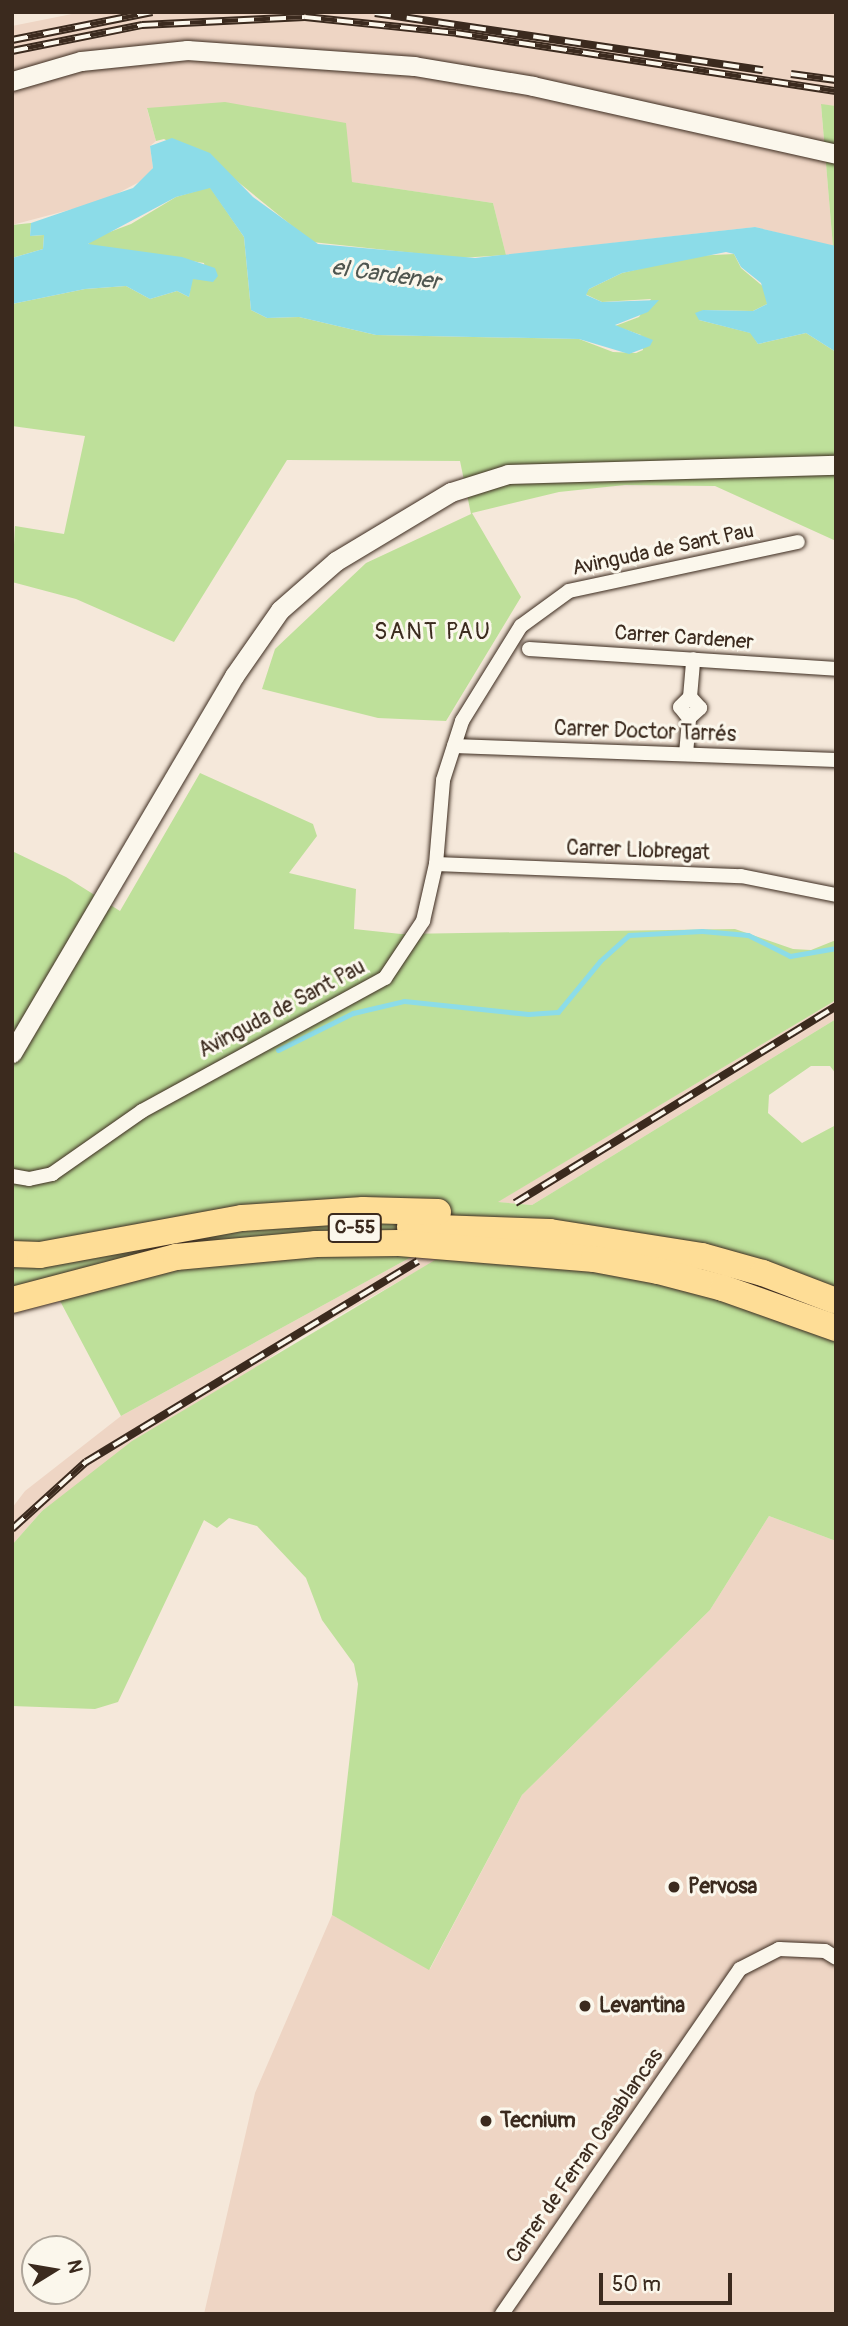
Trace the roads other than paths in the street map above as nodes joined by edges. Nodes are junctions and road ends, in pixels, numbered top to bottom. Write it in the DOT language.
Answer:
graph roads {
  1 [pos="12,81"];
  2 [pos="836,154"];
  3 [pos="836,465"];
  4 [pos="798,541"];
  5 [pos="529,649"];
  6 [pos="693,659"];
  7 [pos="836,669"];
  8 [pos="454,746"];
  9 [pos="687,754"];
  10 [pos="836,760"];
  11 [pos="436,864"];
  12 [pos="836,895"];
  13 [pos="56,981"];
  14 [pos="12,1031"];
  15 [pos="12,1054"];
  16 [pos="12,1176"];
  17 [pos="12,1254"];
  18 [pos="702,1256"];
  19 [pos="12,1286"];
  20 [pos="12,1300"];
  21 [pos="836,1301"];
  22 [pos="836,1328"];
  23 [pos="836,1958"];
  24 [pos="502,2314"];
  1 -- 2 [label="main road"];
  3 -- 13 [label="main road"];
  4 -- 8 [label="street, Avinguda de Sant Pau"];
  5 -- 6 [label="street, Carrer Cardener"];
  6 -- 7 [label="street, Carrer Cardener"];
  6 -- 9 [label="street"];
  8 -- 9 [label="street, Carrer Doctor Tarrés"];
  8 -- 11 [label="street, Avinguda de Sant Pau"];
  9 -- 10 [label="street, Carrer Doctor Tarrés"];
  11 -- 12 [label="street, Carrer Llobregat"];
  11 -- 16 [label="street, Avinguda de Sant Pau"];
  13 -- 14 [label="main road"];
  13 -- 15 [label="main road"];
  17 -- 18 [label="highway"];
  18 -- 19 [label="highway, C-55"];
  18 -- 21 [label="highway, C-55"];
  20 -- 22 [label="highway, C-55"];
  23 -- 24 [label="street, Carrer de Ferran Casablancas"];
}
